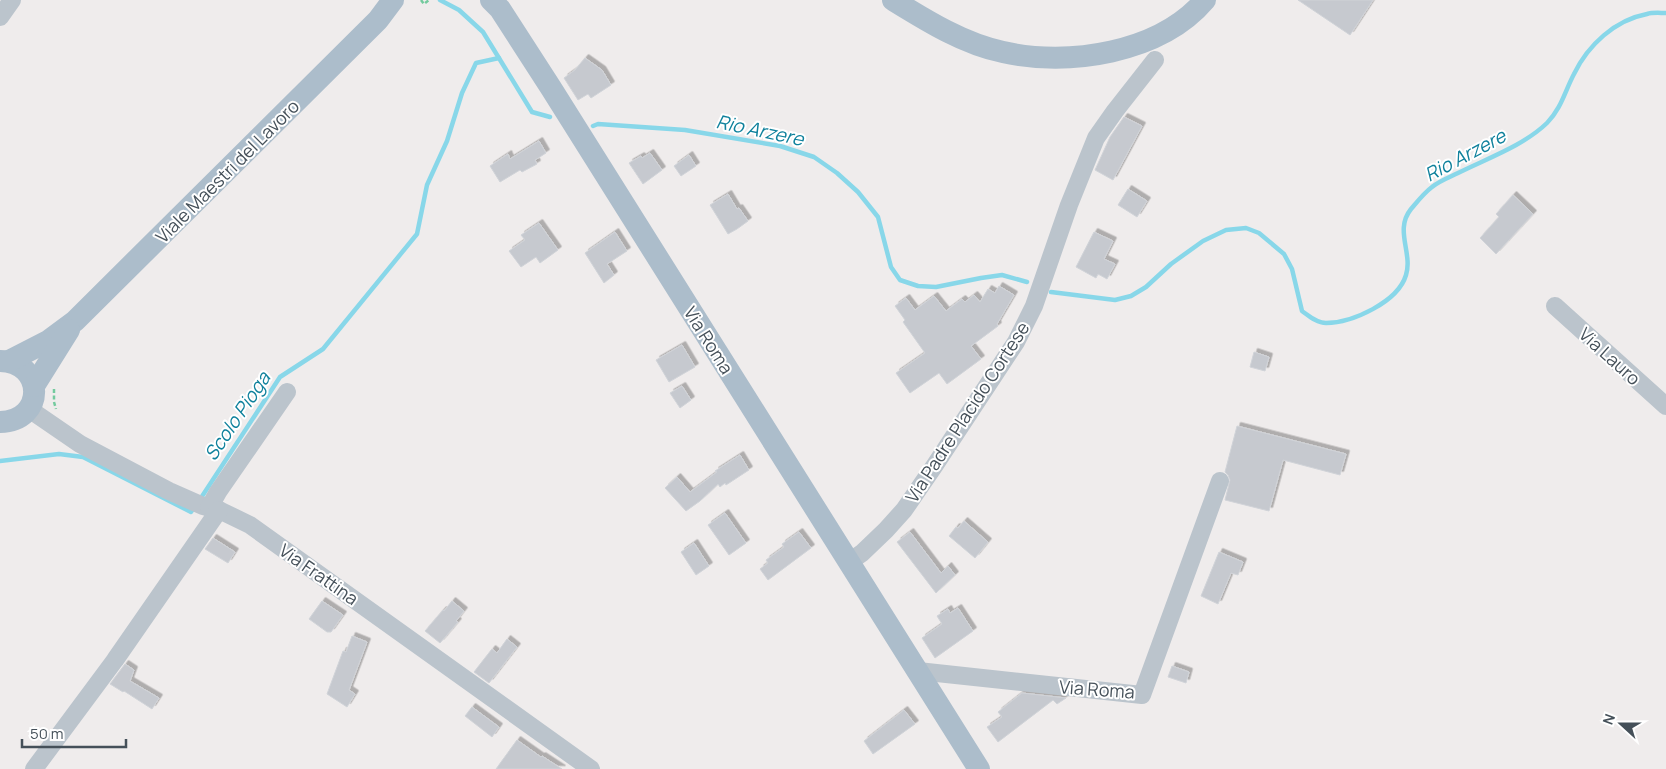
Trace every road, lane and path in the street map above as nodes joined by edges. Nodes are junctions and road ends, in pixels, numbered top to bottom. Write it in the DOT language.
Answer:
graph roads {
  1 [pos="12,0"];
  2 [pos="393,0"];
  3 [pos="407,0"];
  4 [pos="421,0"];
  5 [pos="429,0"];
  6 [pos="893,0"];
  7 [pos="1205,0"];
  8 [pos="496,3"];
  9 [pos="0,17"];
  10 [pos="378,20"];
  11 [pos="1155,60"];
  12 [pos="1555,306"];
  13 [pos="75,321"];
  14 [pos="5,361"];
  15 [pos="44,386"];
  16 [pos="286,392"];
  17 [pos="1666,406"];
  18 [pos="29,409"];
  19 [pos="0,423"];
  20 [pos="59,430"];
  21 [pos="1220,481"];
  22 [pos="206,506"];
  23 [pos="849,562"];
  24 [pos="918,671"];
  25 [pos="34,769"];
  26 [pos="591,769"];
  27 [pos="979,769"];
  1 -- 9 [label="street"];
  2 -- 10 [label="main road, Viale Maestri del Lavoro"];
  3 -- 10 [label="main road, Viale Maestri del Lavoro"];
  4 -- 5 [label="path"];
  6 -- 7 [label="main road"];
  8 -- 23 [label="main road, Via Roma"];
  10 -- 13 [label="main road, Viale Maestri del Lavoro"];
  11 -- 23 [label="street, Via Padre Placido Cortese"];
  12 -- 17 [label="street, Via Lauro"];
  13 -- 14 [label="main road, Viale Maestri del Lavoro"];
  13 -- 15 [label="main road, Viale Maestri del Lavoro"];
  14 -- 15 [label="main road"];
  15 -- 18 [label="main road, Viale Maestri del Lavoro"];
  15 -- 20 [label="path"];
  16 -- 22 [label="street"];
  18 -- 19 [label="main road"];
  18 -- 20 [label="street, Via Frattina"];
  20 -- 22 [label="street, Via Frattina"];
  21 -- 24 [label="street, Via Roma"];
  22 -- 25 [label="street"];
  22 -- 26 [label="street, Via Frattina"];
  23 -- 24 [label="main road, Via Roma"];
  24 -- 27 [label="main road, Via Roma"];
}
